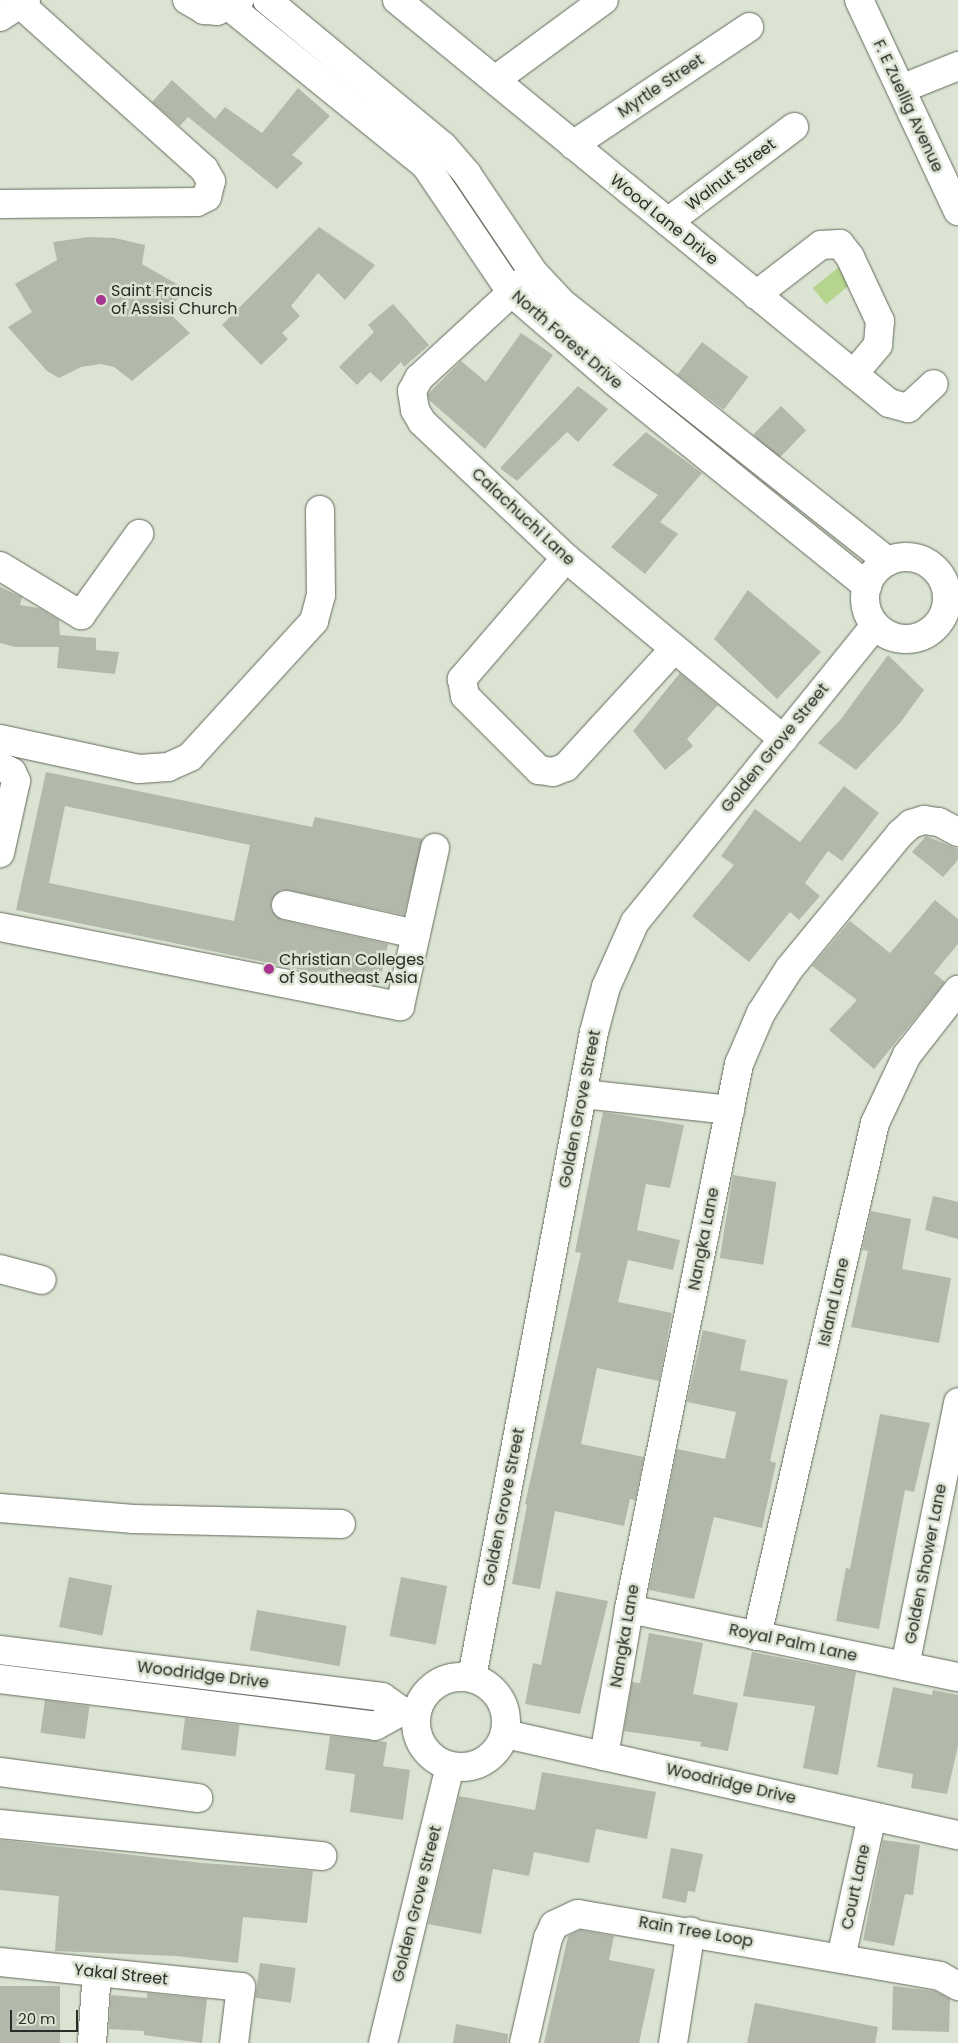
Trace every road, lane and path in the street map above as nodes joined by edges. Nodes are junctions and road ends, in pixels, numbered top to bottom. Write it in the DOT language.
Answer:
graph roads {
  1 [pos="187,0"];
  2 [pos="267,0"];
  3 [pos="397,0"];
  4 [pos="604,0"];
  5 [pos="859,0"];
  6 [pos="235,4"];
  7 [pos="16,5"];
  8 [pos="750,27"];
  9 [pos="313,38"];
  10 [pos="295,60"];
  11 [pos="958,66"];
  12 [pos="494,80"];
  13 [pos="901,89"];
  14 [pos="794,127"];
  15 [pos="573,144"];
  16 [pos="951,180"];
  17 [pos="0,204"];
  18 [pos="958,212"];
  19 [pos="668,222"];
  20 [pos="533,272"];
  21 [pos="511,292"];
  22 [pos="756,295"];
  23 [pos="854,374"];
  24 [pos="934,384"];
  25 [pos="320,510"];
  26 [pos="139,534"];
  27 [pos="566,558"];
  28 [pos="888,562"];
  29 [pos="0,566"];
  30 [pos="867,586"];
  31 [pos="875,626"];
  32 [pos="949,628"];
  33 [pos="674,649"];
  34 [pos="0,739"];
  35 [pos="783,739"];
  36 [pos="0,766"];
  37 [pos="958,832"];
  38 [pos="435,848"];
  39 [pos="0,853"];
  40 [pos="286,905"];
  41 [pos="0,927"];
  42 [pos="416,934"];
  43 [pos="958,990"];
  44 [pos="583,1094"];
  45 [pos="730,1110"];
  46 [pos="0,1269"];
  47 [pos="42,1280"];
  48 [pos="958,1402"];
  49 [pos="0,1508"];
  50 [pos="341,1524"];
  51 [pos="629,1609"];
  52 [pos="757,1636"];
  53 [pos="0,1650"];
  54 [pos="905,1666"];
  55 [pos="472,1677"];
  56 [pos="958,1677"];
  57 [pos="0,1680"];
  58 [pos="409,1712"];
  59 [pos="505,1734"];
  60 [pos="604,1756"];
  61 [pos="450,1766"];
  62 [pos="0,1772"];
  63 [pos="198,1798"];
  64 [pos="872,1816"];
  65 [pos="0,1824"];
  66 [pos="958,1835"];
  67 [pos="322,1856"];
  68 [pos="691,1931"];
  69 [pos="841,1958"];
  70 [pos="0,1962"];
  71 [pos="97,1972"];
  72 [pos="958,1986"];
  73 [pos="92,2043"];
  74 [pos="234,2043"];
  75 [pos="383,2043"];
  76 [pos="524,2043"];
  77 [pos="673,2043"];
  1 -- 6 [label="street"];
  2 -- 9 [label="street, North Forest Drive"];
  3 -- 12 [label="street, Wood Lane Drive"];
  4 -- 12 [label="street"];
  5 -- 13 [label="street, F. E Zuellig Avenue"];
  6 -- 10 [label="street, North Forest Drive"];
  7 -- 17 [label="street"];
  8 -- 15 [label="street, Myrtle Street"];
  9 -- 10 [label="street"];
  9 -- 20 [label="street, North Forest Drive"];
  10 -- 21 [label="street, North Forest Drive"];
  11 -- 13 [label="street"];
  12 -- 15 [label="street, Wood Lane Drive"];
  13 -- 16 [label="street, F. E Zuellig Avenue"];
  14 -- 19 [label="street, Walnut Street"];
  15 -- 19 [label="street, Wood Lane Drive"];
  16 -- 18 [label="street, F. E Zuellig Avenue"];
  19 -- 22 [label="street, Wood Lane Drive"];
  20 -- 21 [label="street, Calachuchi Lane"];
  20 -- 28 [label="street, North Forest Drive"];
  21 -- 27 [label="street, Calachuchi Lane"];
  21 -- 30 [label="street, North Forest Drive"];
  22 -- 23 [label="street, Wood Lane Drive"];
  22 -- 23 [label="street"];
  23 -- 24 [label="street, Wood Lane Drive"];
  25 -- 34 [label="street"];
  26 -- 29 [label="street"];
  27 -- 33 [label="street, Calachuchi Lane"];
  27 -- 33 [label="street"];
  28 -- 30 [label="street"];
  28 -- 32 [label="street"];
  30 -- 31 [label="street"];
  31 -- 32 [label="street"];
  31 -- 35 [label="street, Golden Grove Street"];
  33 -- 35 [label="street, Calachuchi Lane"];
  35 -- 44 [label="street, Golden Grove Street"];
  36 -- 39 [label="street"];
  37 -- 45 [label="street, Nangka Lane"];
  38 -- 42 [label="street"];
  40 -- 42 [label="street"];
  41 -- 42 [label="street"];
  43 -- 52 [label="street, Island Lane"];
  44 -- 45 [label="street"];
  44 -- 55 [label="street, Golden Grove Street"];
  45 -- 51 [label="street, Nangka Lane"];
  46 -- 47 [label="street"];
  48 -- 54 [label="street, Golden Shower Lane"];
  49 -- 50 [label="street"];
  51 -- 52 [label="street, Royal Palm Lane"];
  51 -- 60 [label="street, Nangka Lane"];
  52 -- 54 [label="street, Royal Palm Lane"];
  53 -- 58 [label="street, Woodridge Drive"];
  54 -- 56 [label="street, Royal Palm Lane"];
  55 -- 58 [label="street"];
  55 -- 59 [label="street"];
  57 -- 58 [label="street, Woodridge Drive"];
  58 -- 61 [label="street"];
  59 -- 60 [label="street, Woodridge Drive"];
  59 -- 61 [label="street"];
  60 -- 64 [label="street, Woodridge Drive"];
  61 -- 75 [label="street, Golden Grove Street"];
  62 -- 63 [label="street"];
  64 -- 66 [label="street, Woodridge Drive"];
  64 -- 69 [label="street, Court Lane"];
  65 -- 67 [label="street"];
  68 -- 69 [label="street, Rain Tree Loop"];
  68 -- 76 [label="street, Rain Tree Loop"];
  68 -- 77 [label="street"];
  69 -- 72 [label="street, Rain Tree Loop"];
  70 -- 71 [label="street, Yakal Street"];
  71 -- 73 [label="street"];
  71 -- 74 [label="street, Yakal Street"];
}
